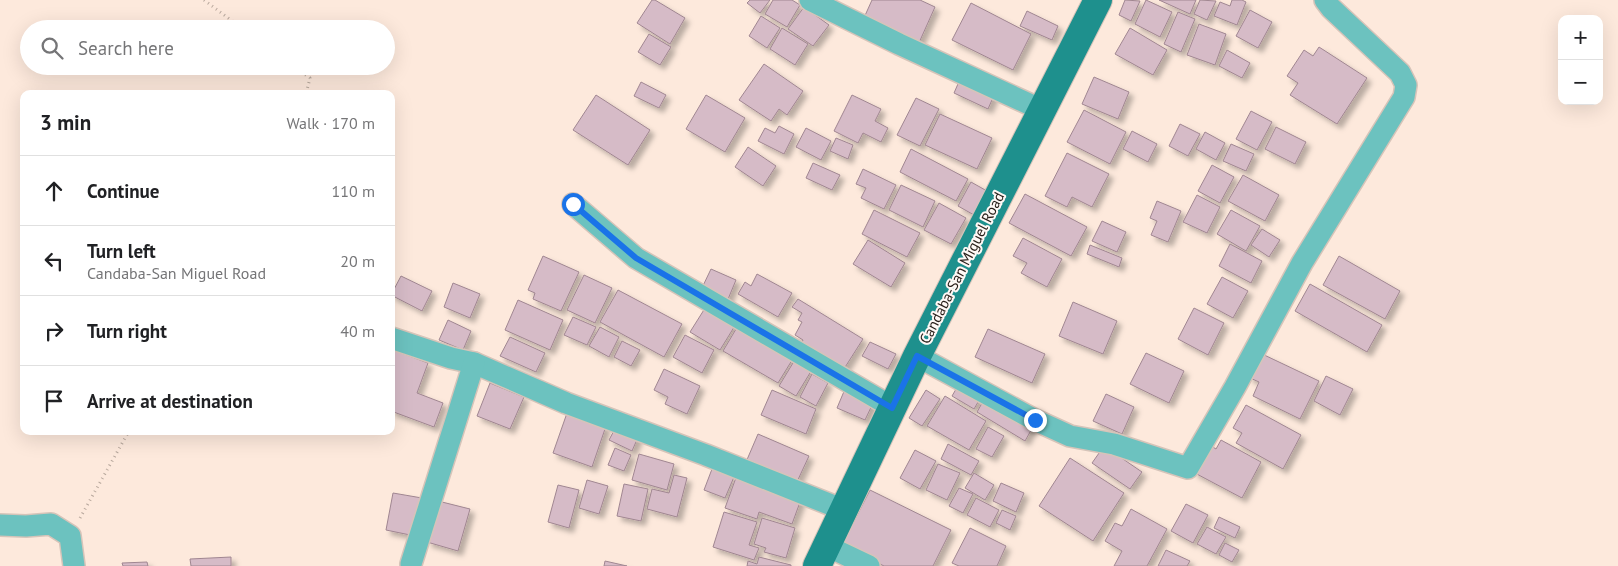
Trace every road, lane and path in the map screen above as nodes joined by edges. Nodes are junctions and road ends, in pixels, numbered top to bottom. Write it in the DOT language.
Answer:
graph roads {
  1 [pos="204,0"];
  2 [pos="810,0"];
  3 [pos="1098,0"];
  4 [pos="1325,0"];
  5 [pos="231,20"];
  6 [pos="306,75"];
  7 [pos="307,90"];
  8 [pos="1042,110"];
  9 [pos="573,204"];
  10 [pos="395,339"];
  11 [pos="917,356"];
  12 [pos="474,363"];
  13 [pos="892,408"];
  14 [pos="127,435"];
  15 [pos="844,510"];
  16 [pos="0,525"];
  17 [pos="70,536"];
  18 [pos="822,556"];
  19 [pos="411,564"];
  20 [pos="74,566"];
  21 [pos="869,566"];
  1 -- 5 [label="path"];
  2 -- 8 [label="street"];
  3 -- 8 [label="main road, Candaba-San Miguel Road"];
  4 -- 11 [label="street"];
  6 -- 7 [label="path"];
  8 -- 11 [label="main road, Candaba-San Miguel Road"];
  9 -- 13 [label="street"];
  10 -- 12 [label="street"];
  11 -- 13 [label="main road, Candaba-San Miguel Road"];
  12 -- 15 [label="street"];
  12 -- 19 [label="street"];
  13 -- 15 [label="main road, Candaba-San Miguel Road"];
  14 -- 17 [label="path"];
  15 -- 18 [label="main road, Candaba-San Miguel Road"];
  16 -- 17 [label="street"];
  17 -- 20 [label="street"];
  18 -- 21 [label="street"];
}
